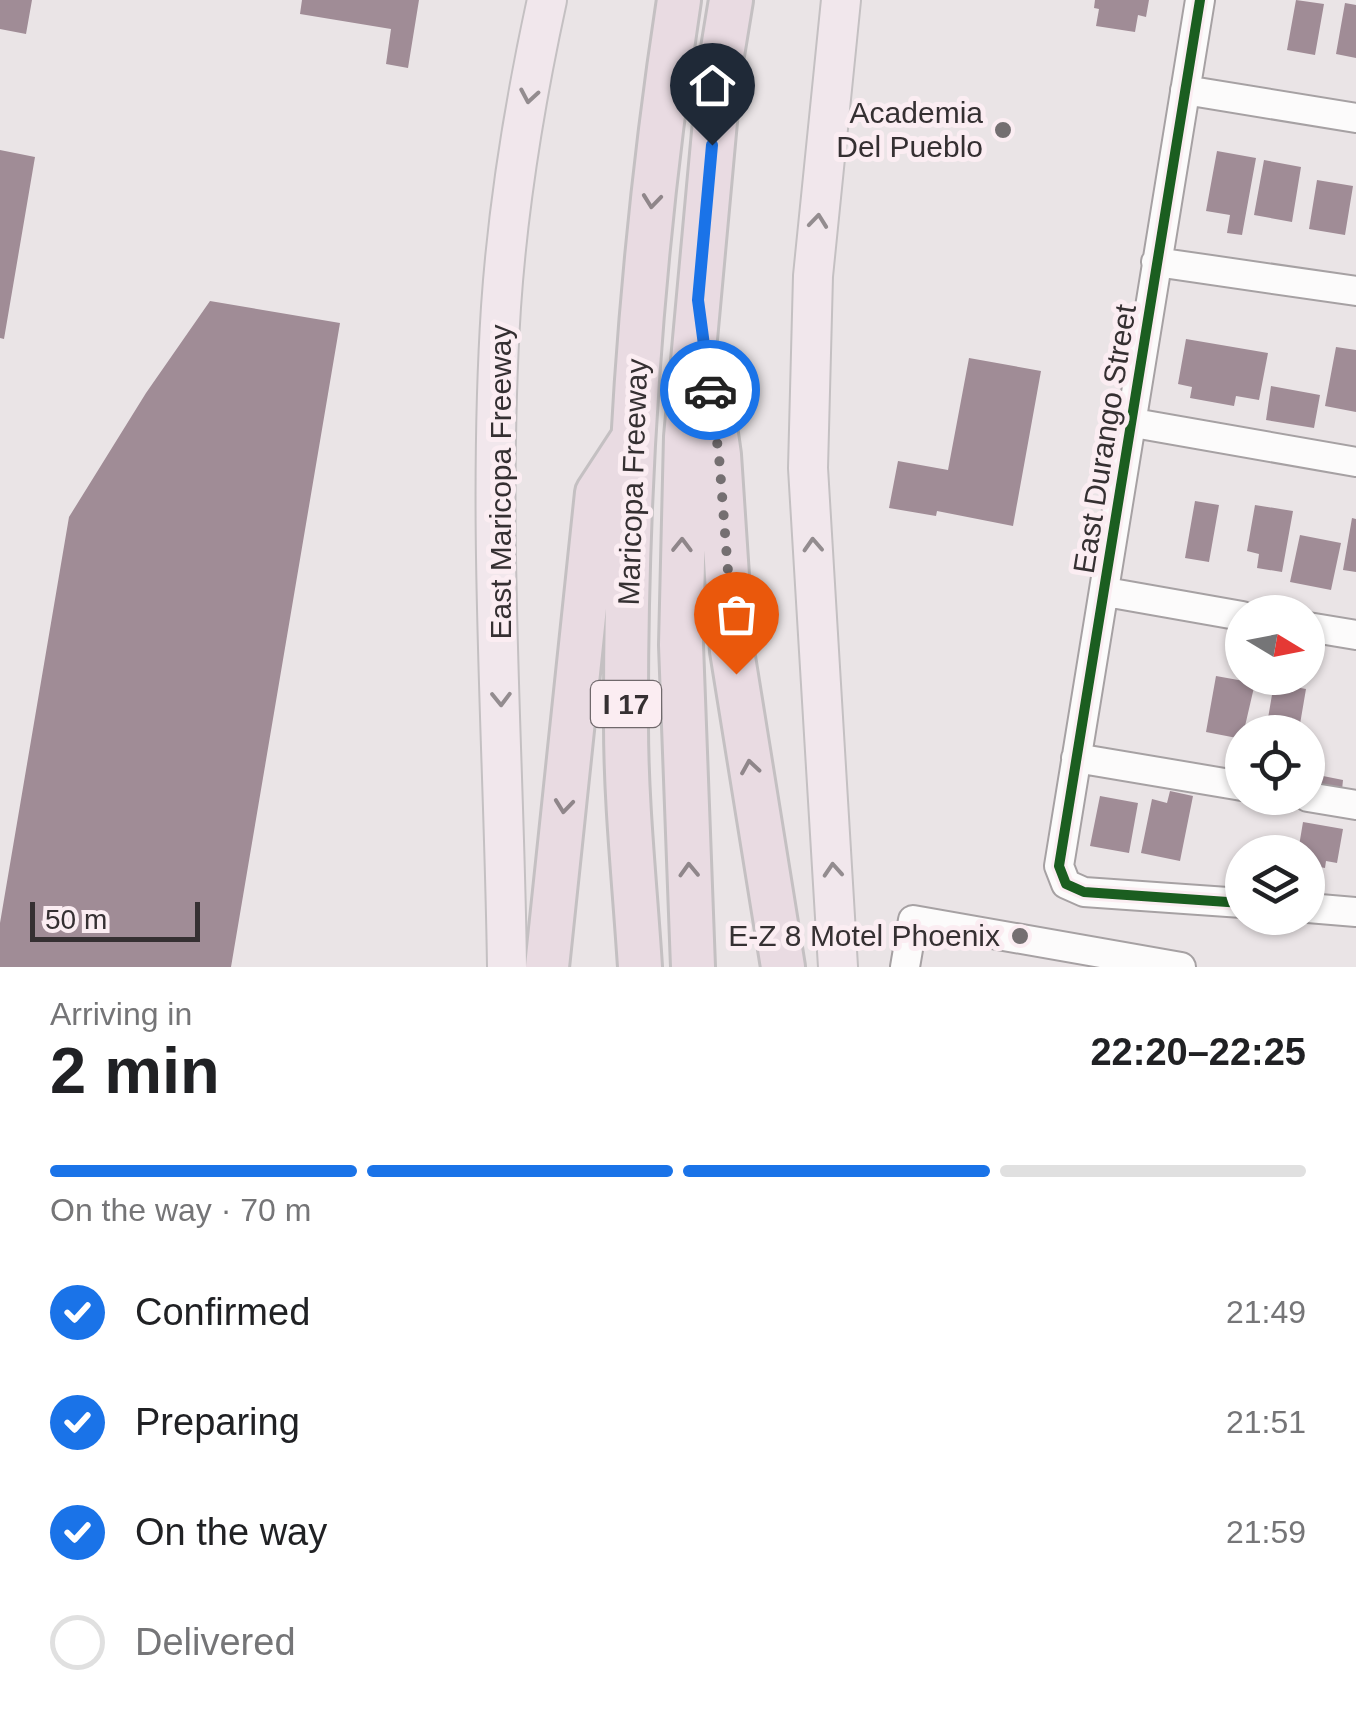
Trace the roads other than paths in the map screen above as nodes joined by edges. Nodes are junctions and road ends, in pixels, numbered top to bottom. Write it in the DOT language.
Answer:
graph roads {
  1 [pos="547,0"];
  2 [pos="679,0"];
  3 [pos="731,0"];
  4 [pos="841,0"];
  5 [pos="1200,0"];
  6 [pos="1185,90"];
  7 [pos="1356,118"];
  8 [pos="1156,262"];
  9 [pos="1356,291"];
  10 [pos="698,300"];
  11 [pos="1134,424"];
  12 [pos="631,440"];
  13 [pos="1356,462"];
  14 [pos="1106,592"];
  15 [pos="1225,613"];
  16 [pos="1325,630"];
  17 [pos="1356,635"];
  18 [pos="1076,758"];
  19 [pos="1225,783"];
  20 [pos="1325,800"];
  21 [pos="1356,805"];
  22 [pos="1225,902"];
  23 [pos="1325,909"];
  24 [pos="1356,912"];
  25 [pos="507,967"];
  26 [pos="547,967"];
  27 [pos="640,967"];
  28 [pos="693,967"];
  29 [pos="783,967"];
  30 [pos="838,967"];
  31 [pos="905,967"];
  32 [pos="1181,967"];
  1 -- 25 [label="main road, East Maricopa Freeway, one-way"];
  2 -- 12 [label="highway, Maricopa Freeway / I 17, one-way"];
  3 -- 10 [label="highway, Maricopa Freeway / I 17"];
  30 -- 4 [label="main road, one-way"];
  5 -- 6 [label="street, East Durango Street"];
  6 -- 7 [label="street"];
  6 -- 8 [label="street, East Durango Street"];
  8 -- 9 [label="street"];
  8 -- 11 [label="street, East Durango Street"];
  28 -- 10 [label="highway, Maricopa Freeway / I 17, one-way"];
  29 -- 10 [label="highway, one-way"];
  11 -- 13 [label="street"];
  11 -- 14 [label="street, East Durango Street"];
  12 -- 26 [label="highway, one-way"];
  12 -- 27 [label="highway, Maricopa Freeway / I 17"];
  14 -- 15 [label="street"];
  14 -- 18 [label="street, East Durango Street"];
  16 -- 17 [label="street"];
  18 -- 19 [label="street"];
  18 -- 22 [label="street, East Durango Street"];
  20 -- 21 [label="street"];
  23 -- 24 [label="street"];
  31 -- 32 [label="street"];
}
